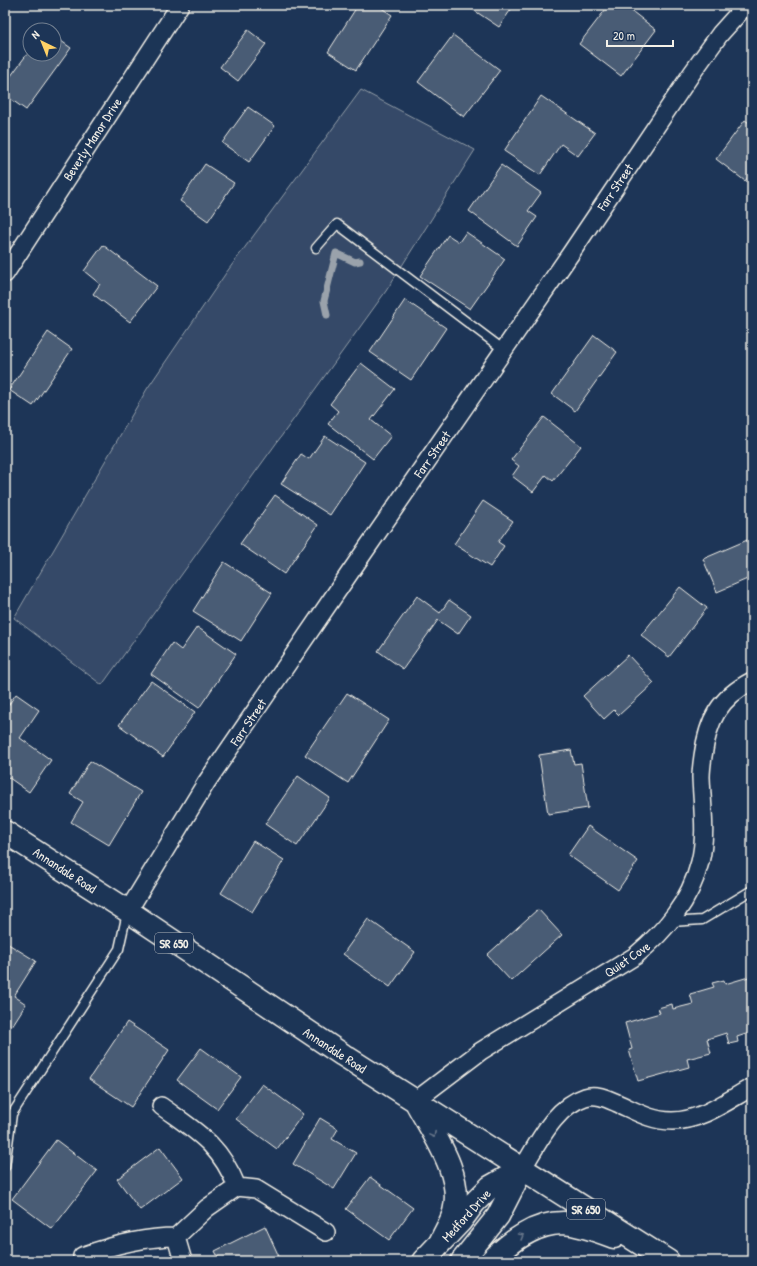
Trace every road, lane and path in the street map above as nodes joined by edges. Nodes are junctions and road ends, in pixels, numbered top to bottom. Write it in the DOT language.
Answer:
graph roads {
  1 [pos="180,5"];
  2 [pos="746,5"];
  3 [pos="316,248"];
  4 [pos="5,274"];
  5 [pos="504,350"];
  6 [pos="752,681"];
  7 [pos="5,832"];
  8 [pos="752,890"];
  9 [pos="128,911"];
  10 [pos="670,922"];
  11 [pos="752,1087"];
  12 [pos="415,1101"];
  13 [pos="161,1106"];
  14 [pos="5,1167"];
  15 [pos="522,1169"];
  16 [pos="237,1187"];
  17 [pos="326,1232"];
  18 [pos="176,1237"];
  19 [pos="440,1243"];
  20 [pos="649,1249"];
  21 [pos="82,1256"];
  22 [pos="183,1261"];
  23 [pos="423,1261"];
  24 [pos="462,1261"];
  25 [pos="491,1261"];
  26 [pos="668,1261"];
  1 -- 4 [label="street, Beverly Manor Drive"];
  2 -- 5 [label="street, Farr Street"];
  3 -- 5 [label="lane"];
  5 -- 9 [label="street, Farr Street"];
  6 -- 10 [label="street, Quiet Cove"];
  7 -- 9 [label="main road, Annandale Road / SR 650"];
  8 -- 10 [label="lane"];
  9 -- 12 [label="main road, Annandale Road / SR 650"];
  9 -- 14 [label="lane"];
  10 -- 12 [label="street, Quiet Cove"];
  11 -- 15 [label="street"];
  12 -- 15 [label="main road, Annandale Road / SR 650"];
  12 -- 19 [label="main road, one-way"];
  13 -- 16 [label="street"];
  15 -- 19 [label="main road, Medford Drive"];
  15 -- 20 [label="main road, Annandale Road / SR 650"];
  15 -- 24 [label="main road, Medford Drive"];
  16 -- 17 [label="street"];
  16 -- 18 [label="street"];
  18 -- 21 [label="street"];
  18 -- 22 [label="street"];
  19 -- 23 [label="main road, Medford Drive"];
  25 -- 20 [label="main road, one-way"];
  20 -- 26 [label="main road, Annandale Road / SR 650"];
}
